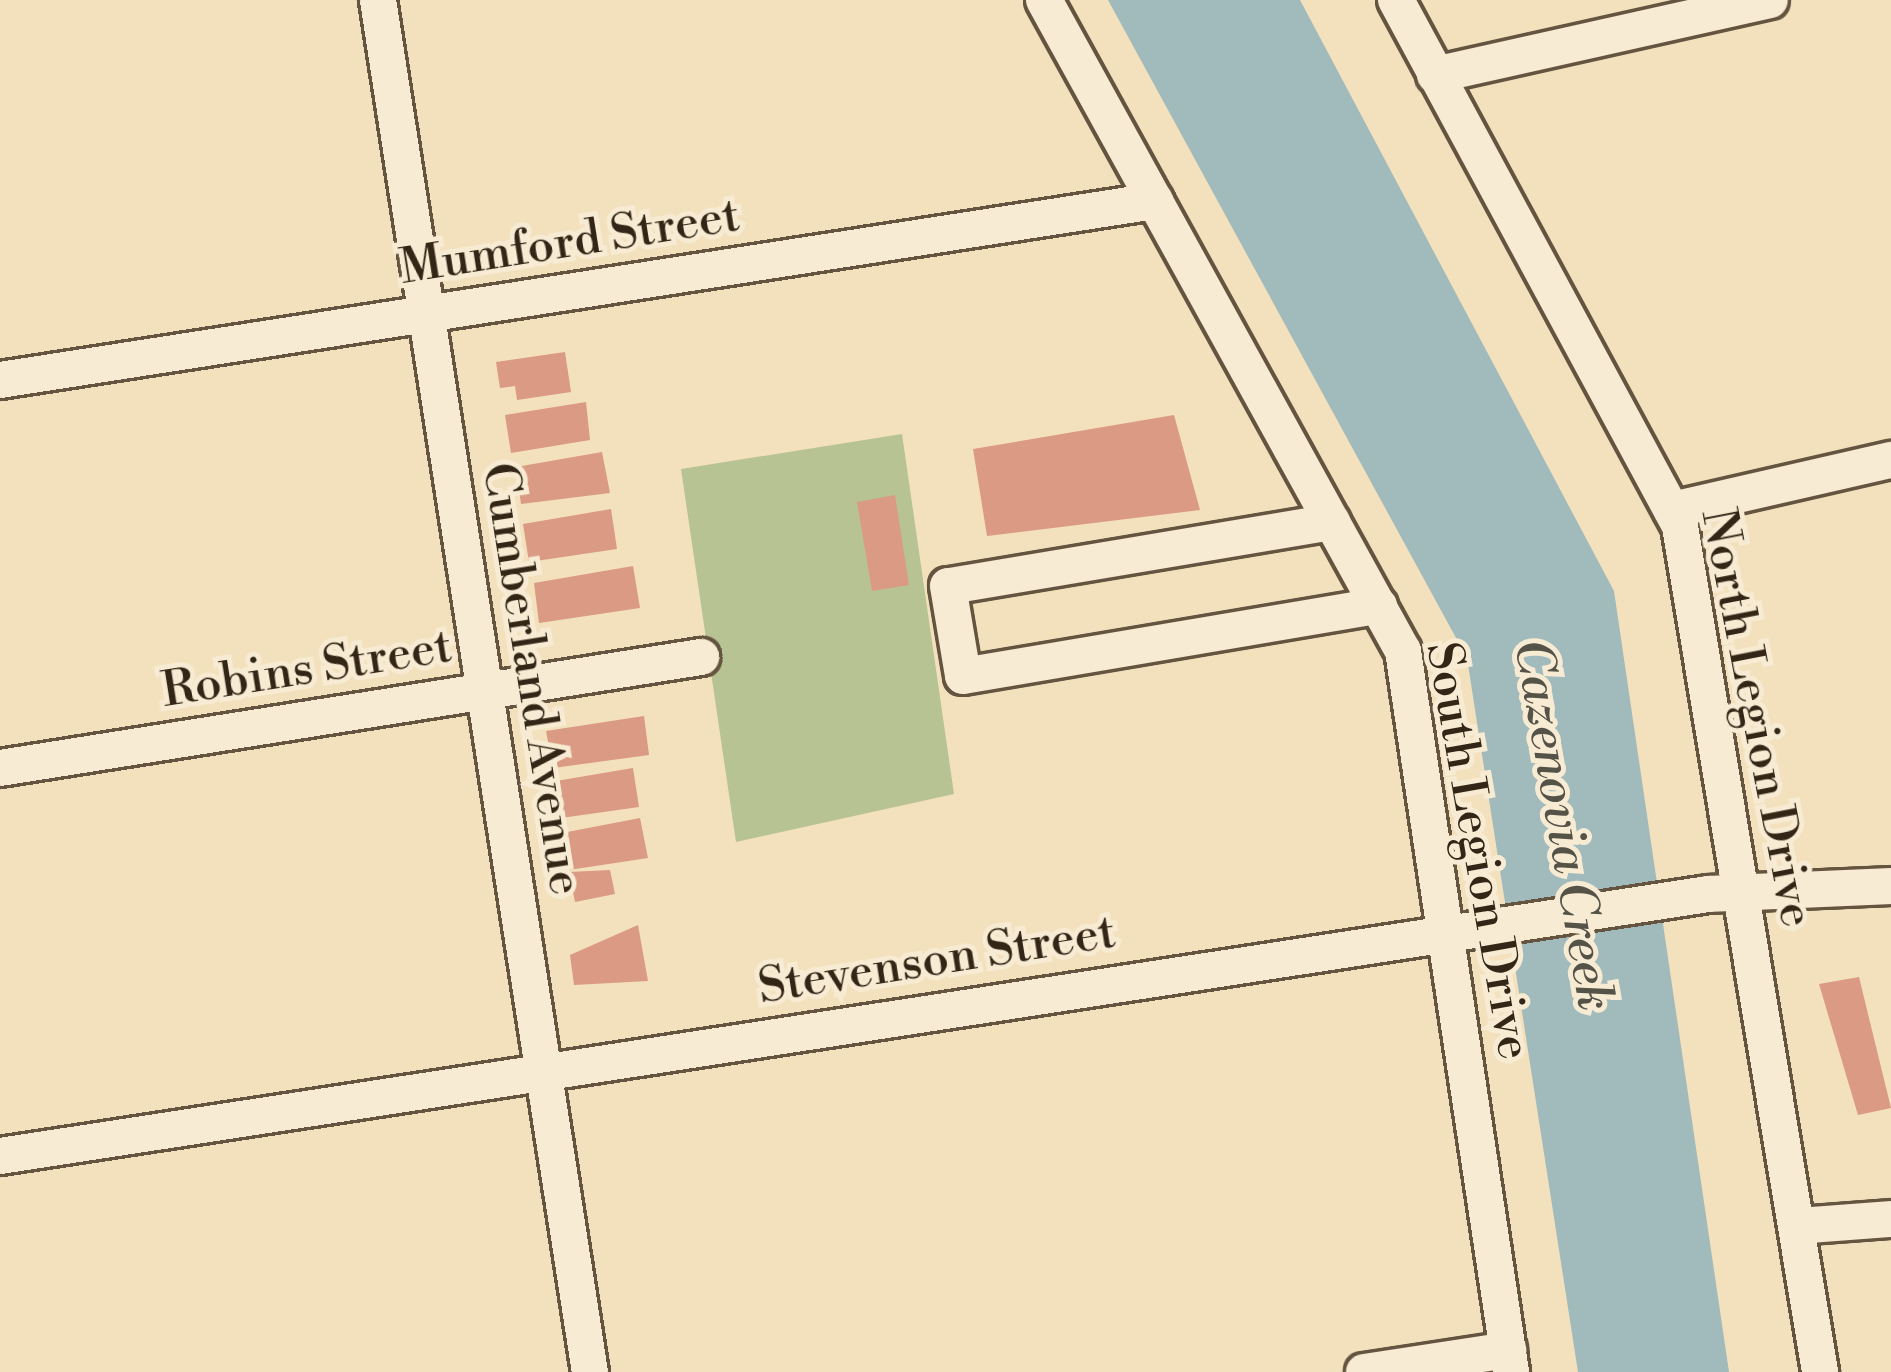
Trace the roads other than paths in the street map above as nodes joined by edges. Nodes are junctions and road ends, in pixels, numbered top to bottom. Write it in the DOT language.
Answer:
graph roads {
  1 [pos="378,0"];
  2 [pos="1044,0"];
  3 [pos="1396,0"];
  4 [pos="1769,0"];
  5 [pos="1436,75"];
  6 [pos="1155,201"];
  7 [pos="429,314"];
  8 [pos="0,380"];
  9 [pos="1891,460"];
  10 [pos="1672,510"];
  11 [pos="1332,522"];
  12 [pos="1379,606"];
  13 [pos="701,657"];
  14 [pos="482,690"];
  15 [pos="0,768"];
  16 [pos="1891,886"];
  17 [pos="1725,891"];
  18 [pos="1457,930"];
  19 [pos="543,1070"];
  20 [pos="0,1156"];
  21 [pos="1891,1219"];
  22 [pos="1797,1226"];
  23 [pos="1510,1361"];
  24 [pos="590,1372"];
  25 [pos="1364,1372"];
  26 [pos="1820,1372"];
  1 -- 7 [label="street, Cumberland Avenue"];
  2 -- 6 [label="street, South Legion Drive"];
  3 -- 5 [label="street, North Legion Drive"];
  4 -- 5 [label="street"];
  5 -- 10 [label="street, North Legion Drive"];
  6 -- 7 [label="street, Mumford Street"];
  6 -- 11 [label="street, South Legion Drive"];
  7 -- 8 [label="street, Mumford Street"];
  7 -- 14 [label="street, Cumberland Avenue"];
  9 -- 10 [label="street"];
  10 -- 17 [label="street, North Legion Drive"];
  11 -- 12 [label="street, South Legion Drive"];
  11 -- 12 [label="street"];
  12 -- 18 [label="street, South Legion Drive"];
  13 -- 14 [label="street, Robins Street"];
  14 -- 15 [label="street, Robins Street"];
  14 -- 19 [label="street, Cumberland Avenue"];
  16 -- 17 [label="street, Stevenson Street"];
  17 -- 18 [label="street, Stevenson Street"];
  17 -- 22 [label="street, North Legion Drive"];
  18 -- 19 [label="street, Stevenson Street"];
  18 -- 23 [label="street, South Legion Drive"];
  19 -- 20 [label="street, Stevenson Street"];
  19 -- 24 [label="street, Cumberland Avenue"];
  21 -- 22 [label="street"];
  22 -- 26 [label="street, North Legion Drive"];
  23 -- 25 [label="street"];
}
